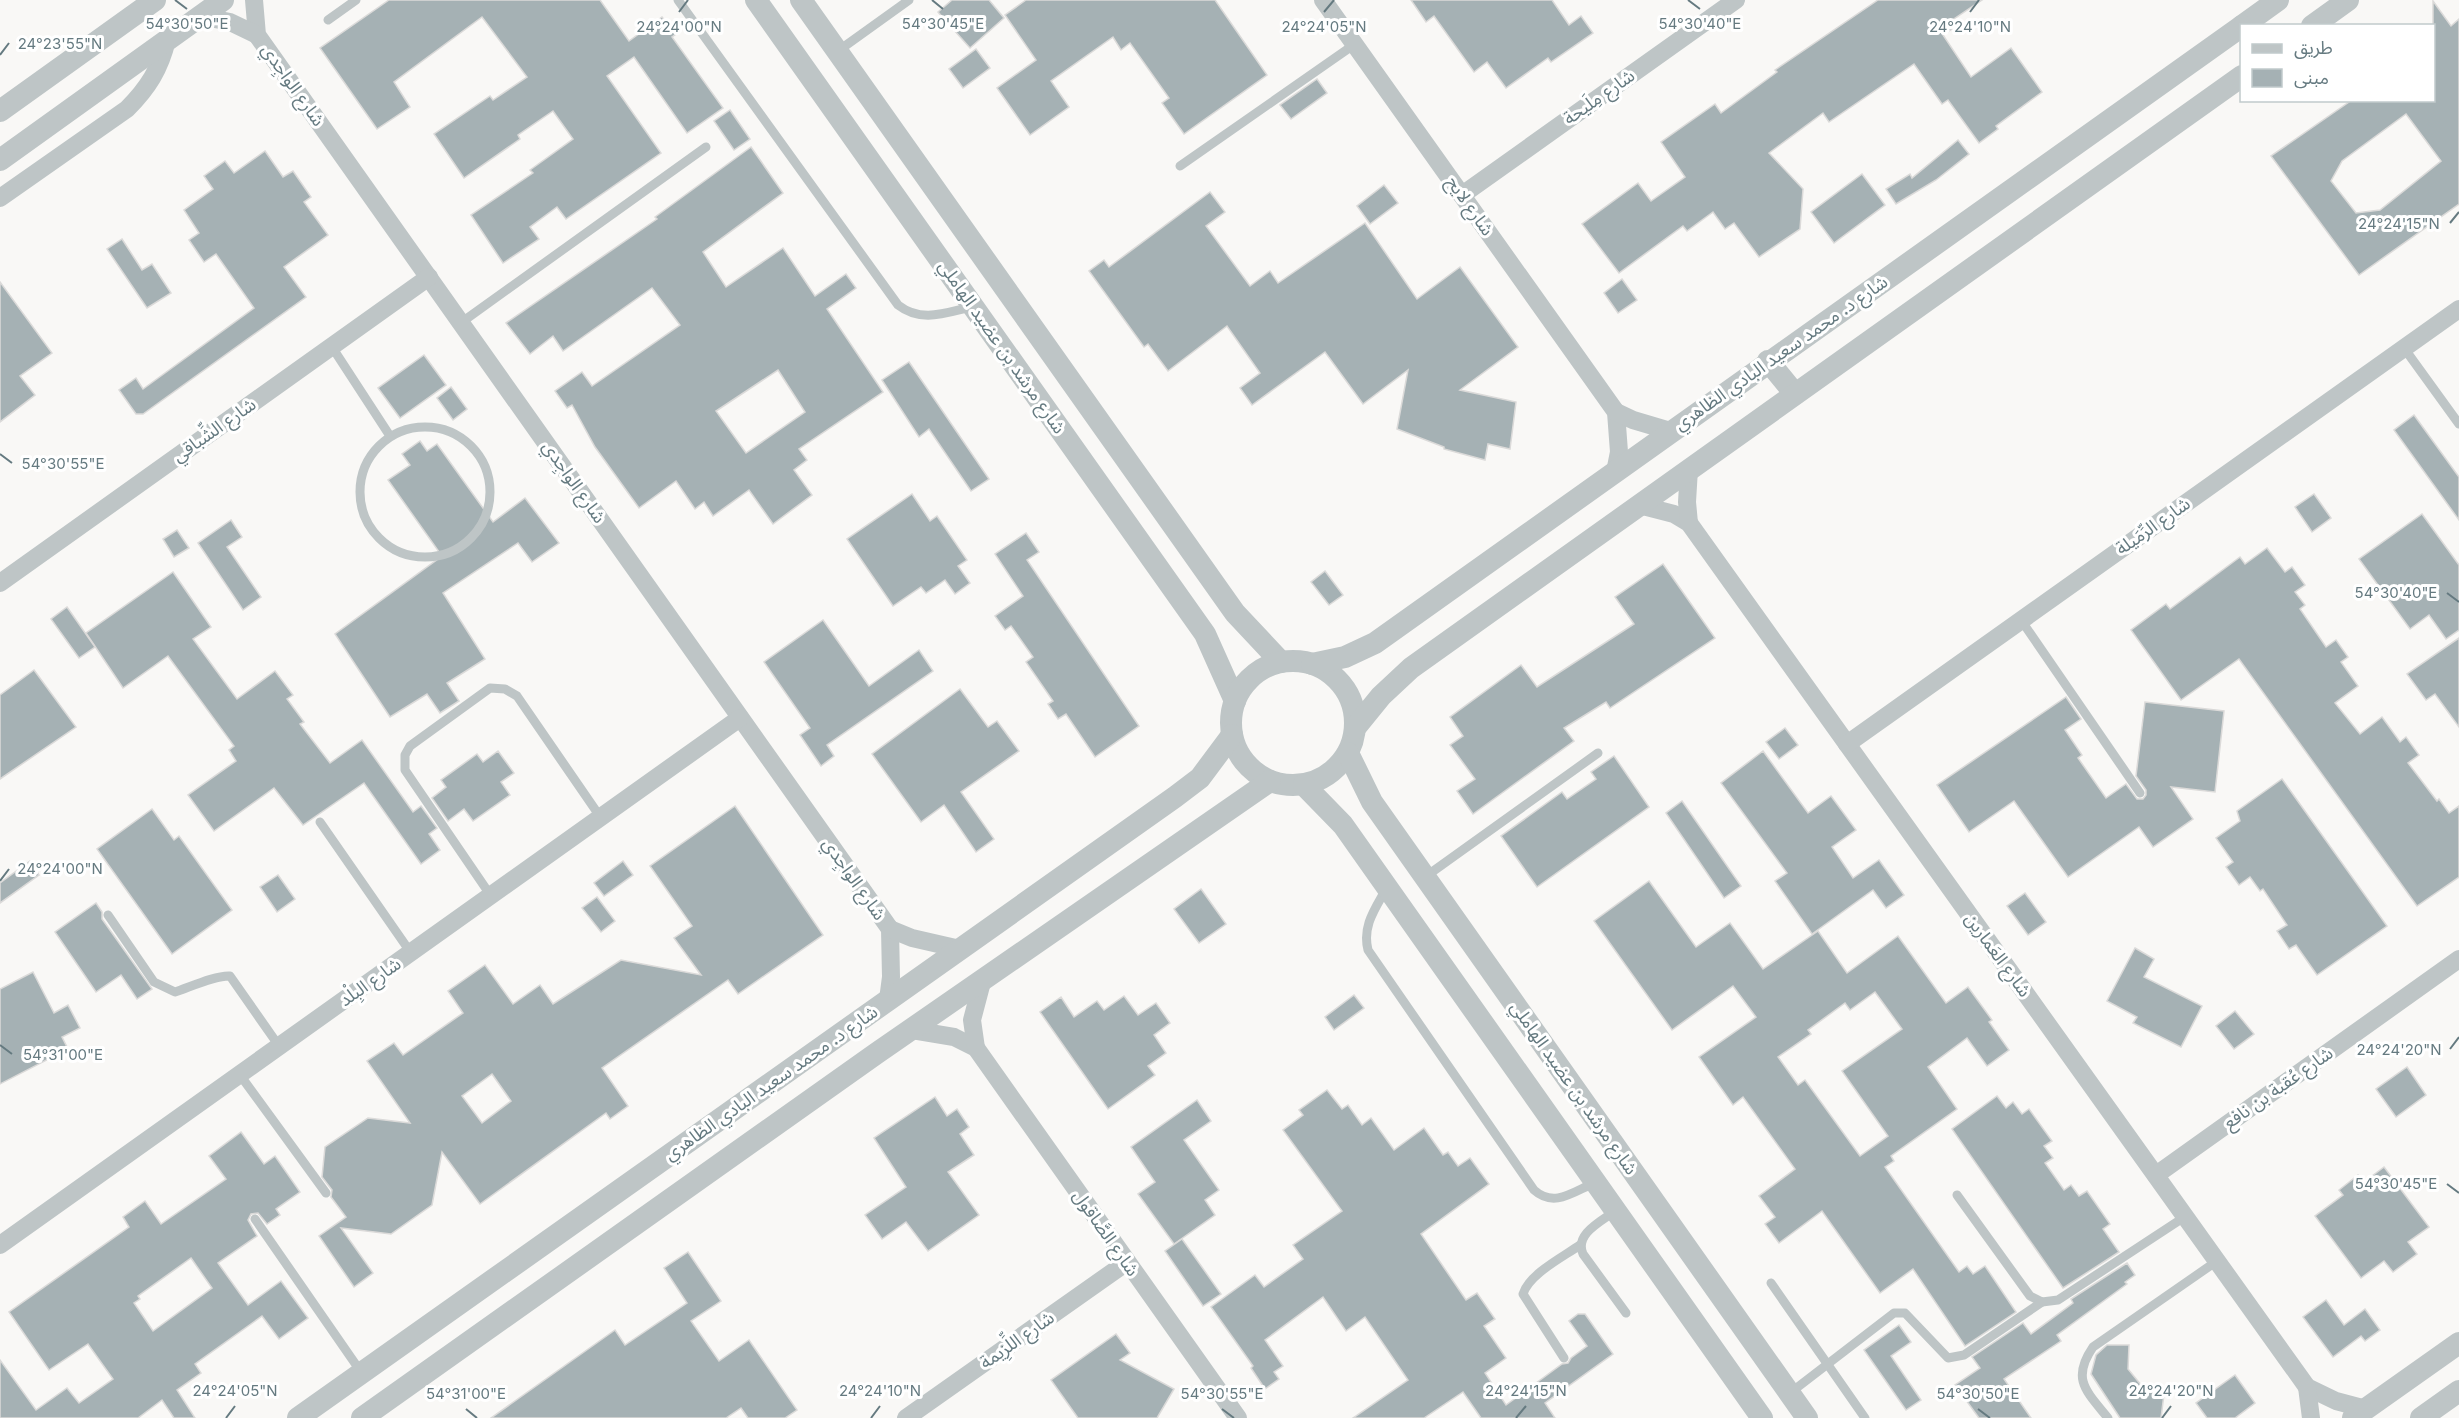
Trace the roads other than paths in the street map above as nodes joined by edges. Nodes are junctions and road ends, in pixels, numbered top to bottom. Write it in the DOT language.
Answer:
graph roads {
  1 [pos="155,0"];
  2 [pos="223,0"];
  3 [pos="254,0"];
  4 [pos="356,0"];
  5 [pos="678,0"];
  6 [pos="756,0"];
  7 [pos="801,0"];
  8 [pos="909,0"];
  9 [pos="1323,0"];
  10 [pos="1736,0"];
  11 [pos="2278,0"];
  12 [pos="2348,0"];
  13 [pos="200,16"];
  14 [pos="328,20"];
  15 [pos="2245,24"];
  16 [pos="2315,24"];
  17 [pos="2240,27"];
  18 [pos="257,35"];
  19 [pos="167,40"];
  20 [pos="1355,44"];
  21 [pos="838,51"];
  22 [pos="2240,77"];
  23 [pos="0,111"];
  24 [pos="706,147"];
  25 [pos="0,160"];
  26 [pos="1180,166"];
  27 [pos="1462,195"];
  28 [pos="0,198"];
  29 [pos="429,277"];
  30 [pos="973,306"];
  31 [pos="2459,309"];
  32 [pos="462,322"];
  33 [pos="332,346"];
  34 [pos="2404,348"];
  35 [pos="1768,361"];
  36 [pos="1795,394"];
  37 [pos="1616,412"];
  38 [pos="2459,424"];
  39 [pos="1670,431"];
  40 [pos="390,436"];
  41 [pos="1689,469"];
  42 [pos="1615,472"];
  43 [pos="1639,505"];
  44 [pos="1689,523"];
  45 [pos="1,579"];
  46 [pos="2021,620"];
  47 [pos="1281,662"];
  48 [pos="1312,663"];
  49 [pos="1235,701"];
  50 [pos="740,718"];
  51 [pos="1355,728"];
  52 [pos="1232,735"];
  53 [pos="1847,744"];
  54 [pos="1348,753"];
  55 [pos="1598,753"];
  56 [pos="1270,781"];
  57 [pos="1304,785"];
  58 [pos="2140,793"];
  59 [pos="601,818"];
  60 [pos="320,822"];
  61 [pos="1425,877"];
  62 [pos="1387,887"];
  63 [pos="491,896"];
  64 [pos="108,915"];
  65 [pos="890,929"];
  66 [pos="960,949"];
  67 [pos="411,953"];
  68 [pos="2459,959"];
  69 [pos="982,982"];
  70 [pos="888,1000"];
  71 [pos="858,1022"];
  72 [pos="912,1030"];
  73 [pos="279,1046"];
  74 [pos="976,1048"];
  75 [pos="877,1053"];
  76 [pos="240,1074"];
  77 [pos="2156,1175"];
  78 [pos="1596,1182"];
  79 [pos="326,1193"];
  80 [pos="1957,1195"];
  81 [pos="1615,1211"];
  82 [pos="2186,1216"];
  83 [pos="255,1219"];
  84 [pos="0,1245"];
  85 [pos="1580,1245"];
  86 [pos="2217,1261"];
  87 [pos="1127,1262"];
  88 [pos="1771,1283"];
  89 [pos="2042,1302"];
  90 [pos="1626,1313"];
  91 [pos="2459,1343"];
  92 [pos="1564,1358"];
  93 [pos="1827,1365"];
  94 [pos="362,1373"];
  95 [pos="2307,1387"];
  96 [pos="2459,1391"];
  97 [pos="1790,1393"];
  98 [pos="2360,1414"];
  99 [pos="298,1418"];
  100 [pos="363,1418"];
  101 [pos="906,1418"];
  102 [pos="1238,1418"];
  103 [pos="1762,1418"];
  104 [pos="1808,1418"];
  105 [pos="1865,1418"];
  106 [pos="2108,1418"];
  107 [pos="2311,1418"];
  108 [pos="2421,1418"];
  1 -- 23 [label="street"];
  2 -- 13 [label="street"];
  3 -- 18 [label="street, شارع الواجِدي"];
  4 -- 14 [label="lane"];
  5 -- 30 [label="lane"];
  6 -- 30 [label="street, شارع مرشد بن عضيد الهاملي"];
  7 -- 21 [label="street, شارع مرشد بن عضيد الهاملي"];
  8 -- 21 [label="lane"];
  9 -- 20 [label="street, شارع لايح"];
  10 -- 27 [label="street, شارع مِلَيحة"];
  11 -- 15 [label="street, شارع د. محمد سعيد البادي الظاهري"];
  12 -- 16 [label="street"];
  13 -- 18 [label="street, شارع الواجِدي"];
  13 -- 19 [label="street"];
  17 -- 35 [label="street, شارع د. محمد سعيد البادي الظاهري"];
  18 -- 29 [label="street, شارع الواجِدي"];
  19 -- 25 [label="street"];
  19 -- 28 [label="street"];
  20 -- 26 [label="lane"];
  20 -- 27 [label="street, شارع لايح"];
  21 -- 47 [label="street, شارع مرشد بن عضيد الهاملي"];
  22 -- 36 [label="street"];
  24 -- 32 [label="lane"];
  27 -- 37 [label="street, شارع لايح"];
  29 -- 32 [label="street, شارع الواجِدي"];
  29 -- 33 [label="street, شارع الشِّباقي"];
  30 -- 49 [label="street, شارع مرشد بن عضيد الهاملي"];
  31 -- 34 [label="street, شارع الرِّمَيلة"];
  32 -- 50 [label="street, شارع الواجِدي"];
  33 -- 40 [label="lane"];
  33 -- 45 [label="street, شارع الشِّباقي"];
  34 -- 38 [label="lane"];
  34 -- 46 [label="street, شارع الرِّمَيلة"];
  35 -- 36 [label="street"];
  35 -- 39 [label="street, شارع د. محمد سعيد البادي الظاهري"];
  36 -- 41 [label="street"];
  37 -- 39 [label="street"];
  37 -- 42 [label="street"];
  39 -- 42 [label="street, شارع د. محمد سعيد البادي الظاهري"];
  40 -- 40 [label="lane"];
  41 -- 43 [label="street"];
  41 -- 44 [label="street"];
  42 -- 48 [label="street, شارع د. محمد سعيد البادي الظاهري"];
  43 -- 44 [label="street"];
  43 -- 51 [label="street"];
  44 -- 53 [label="street, شارع العَمارين"];
  46 -- 53 [label="street, شارع الرِّمَيلة"];
  46 -- 58 [label="lane"];
  47 -- 48 [label="street"];
  47 -- 49 [label="street"];
  48 -- 51 [label="street"];
  49 -- 52 [label="street"];
  50 -- 59 [label="street, شارع البِلْد"];
  50 -- 65 [label="street, شارع الواجِدي"];
  51 -- 54 [label="street"];
  52 -- 56 [label="street"];
  52 -- 66 [label="street, شارع د. محمد سعيد البادي الظاهري"];
  53 -- 77 [label="street, شارع العَمارين"];
  54 -- 57 [label="street"];
  54 -- 61 [label="street, شارع مرشد بن عضيد الهاملي"];
  55 -- 61 [label="lane"];
  56 -- 57 [label="street"];
  56 -- 69 [label="street, شارع د. محمد سعيد البادي الظاهري"];
  57 -- 62 [label="street, شارع مرشد بن عضيد الهاملي"];
  59 -- 63 [label="street, شارع البِلْد"];
  59 -- 63 [label="lane"];
  60 -- 67 [label="lane"];
  61 -- 97 [label="street, شارع مرشد بن عضيد الهاملي"];
  62 -- 78 [label="street, شارع مرشد بن عضيد الهاملي"];
  62 -- 78 [label="lane"];
  63 -- 67 [label="street, شارع البِلْد"];
  64 -- 73 [label="lane"];
  65 -- 66 [label="street, شارع الواجِدي"];
  65 -- 70 [label="street, شارع الواجِدي"];
  66 -- 70 [label="street, شارع د. محمد سعيد البادي الظاهري"];
  67 -- 73 [label="street, شارع البِلْد"];
  68 -- 77 [label="street, شارع عُقبة بن نافع"];
  69 -- 72 [label="street, شارع د. محمد سعيد البادي الظاهري"];
  69 -- 74 [label="street, شارع الصَّاقول"];
  70 -- 71 [label="street, شارع د. محمد سعيد البادي الظاهري"];
  71 -- 75 [label="street"];
  71 -- 94 [label="street, شارع د. محمد سعيد البادي الظاهري"];
  72 -- 74 [label="street"];
  72 -- 75 [label="street, شارع د. محمد سعيد البادي الظاهري"];
  73 -- 76 [label="street, شارع البِلْد"];
  74 -- 87 [label="street, شارع الصَّاقول"];
  75 -- 100 [label="street, شارع د. محمد سعيد البادي الظاهري"];
  76 -- 79 [label="lane"];
  76 -- 84 [label="street, شارع البِلْد"];
  77 -- 82 [label="street, شارع العَمارين"];
  78 -- 81 [label="street, شارع مرشد بن عضيد الهاملي"];
  80 -- 89 [label="lane"];
  81 -- 85 [label="lane"];
  81 -- 103 [label="street, شارع مرشد بن عضيد الهاملي"];
  82 -- 86 [label="street, شارع العَمارين"];
  82 -- 89 [label="lane"];
  83 -- 94 [label="lane"];
  85 -- 90 [label="lane"];
  85 -- 92 [label="lane"];
  86 -- 95 [label="street, شارع العَمارين"];
  86 -- 106 [label="lane"];
  87 -- 101 [label="street, شارع اللِّزِيمة"];
  87 -- 102 [label="street, شارع الصَّاقول"];
  88 -- 93 [label="lane"];
  89 -- 93 [label="lane"];
  91 -- 98 [label="street"];
  93 -- 97 [label="lane"];
  93 -- 105 [label="lane"];
  94 -- 99 [label="street, شارع د. محمد سعيد البادي الظاهري"];
  95 -- 98 [label="street, شارع العَمارين"];
  95 -- 107 [label="street, شارع العَمارين"];
  96 -- 108 [label="street"];
  97 -- 104 [label="street, شارع مرشد بن عضيد الهاملي"];
}
